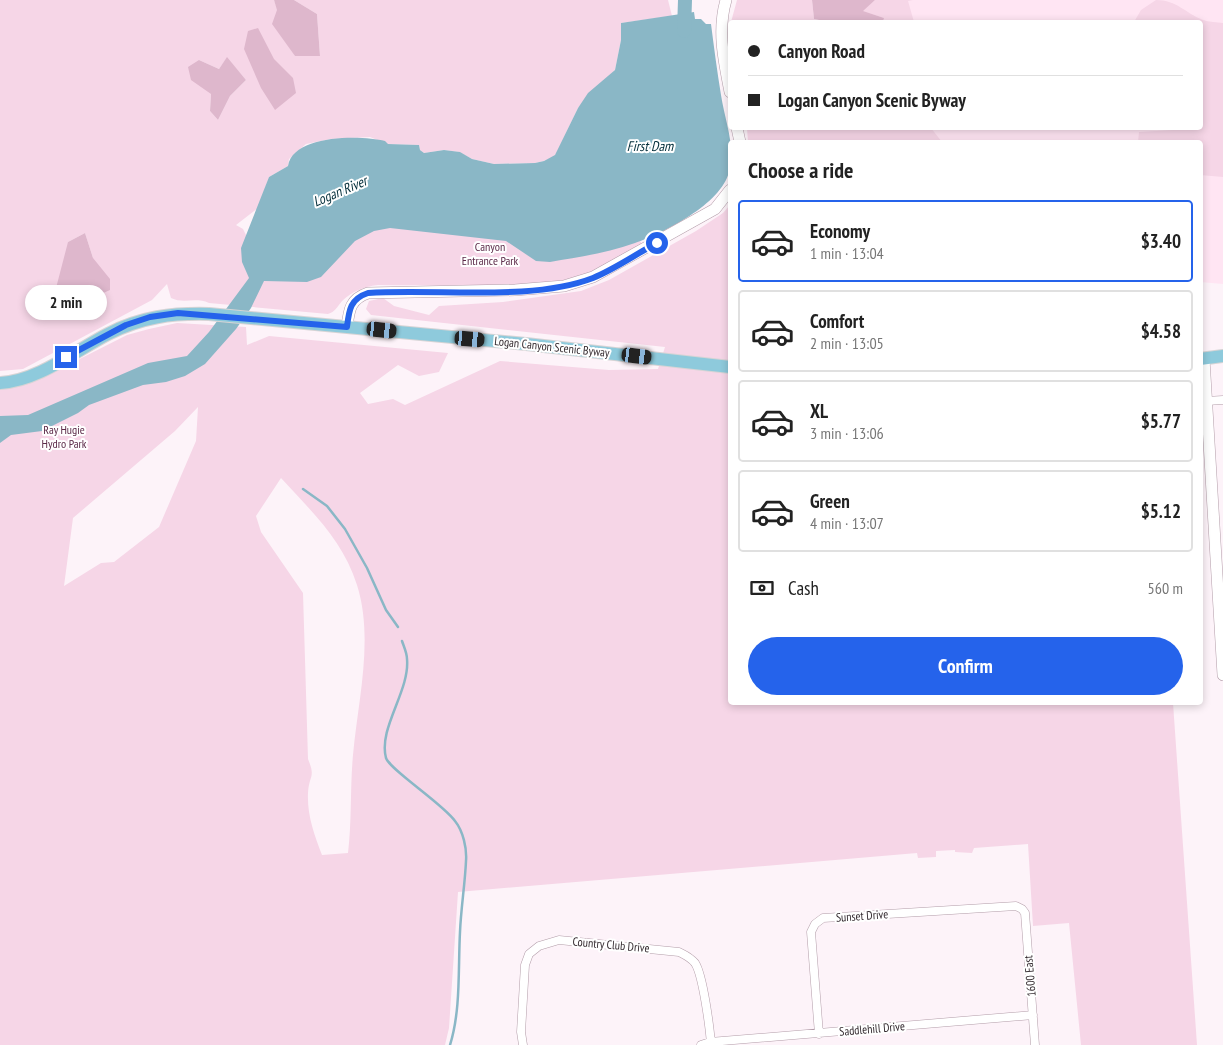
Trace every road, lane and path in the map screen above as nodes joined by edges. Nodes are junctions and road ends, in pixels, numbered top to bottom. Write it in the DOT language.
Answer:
graph roads {
  1 [pos="726,0"];
  2 [pos="728,81"];
  3 [pos="728,193"];
  4 [pos="347,327"];
  5 [pos="1223,356"];
  6 [pos="1203,359"];
  7 [pos="728,367"];
  8 [pos="1203,370"];
  9 [pos="0,383"];
  10 [pos="1223,400"];
  11 [pos="1206,401"];
  12 [pos="1218,535"];
  13 [pos="1222,643"];
  14 [pos="1223,676"];
  15 [pos="1022,909"];
  16 [pos="1033,1015"];
  17 [pos="819,1034"];
  18 [pos="711,1043"];
  19 [pos="523,1045"];
  20 [pos="701,1045"];
  21 [pos="1035,1045"];
  1 -- 2 [label="street"];
  3 -- 4 [label="street"];
  4 -- 7 [label="main road, Logan Canyon Scenic Byway"];
  4 -- 9 [label="main road, Logan Canyon Scenic Byway"];
  5 -- 6 [label="main road"];
  8 -- 11 [label="street"];
  10 -- 11 [label="street"];
  11 -- 12 [label="street"];
  12 -- 13 [label="street"];
  13 -- 14 [label="street"];
  15 -- 16 [label="street, 1600 East"];
  15 -- 17 [label="street, Sunset Drive"];
  16 -- 17 [label="street, Saddlehill Drive"];
  16 -- 21 [label="street, 1600 East"];
  17 -- 18 [label="street, Saddlehill Drive"];
  18 -- 19 [label="street, Country Club Drive"];
  18 -- 20 [label="street"];
}
